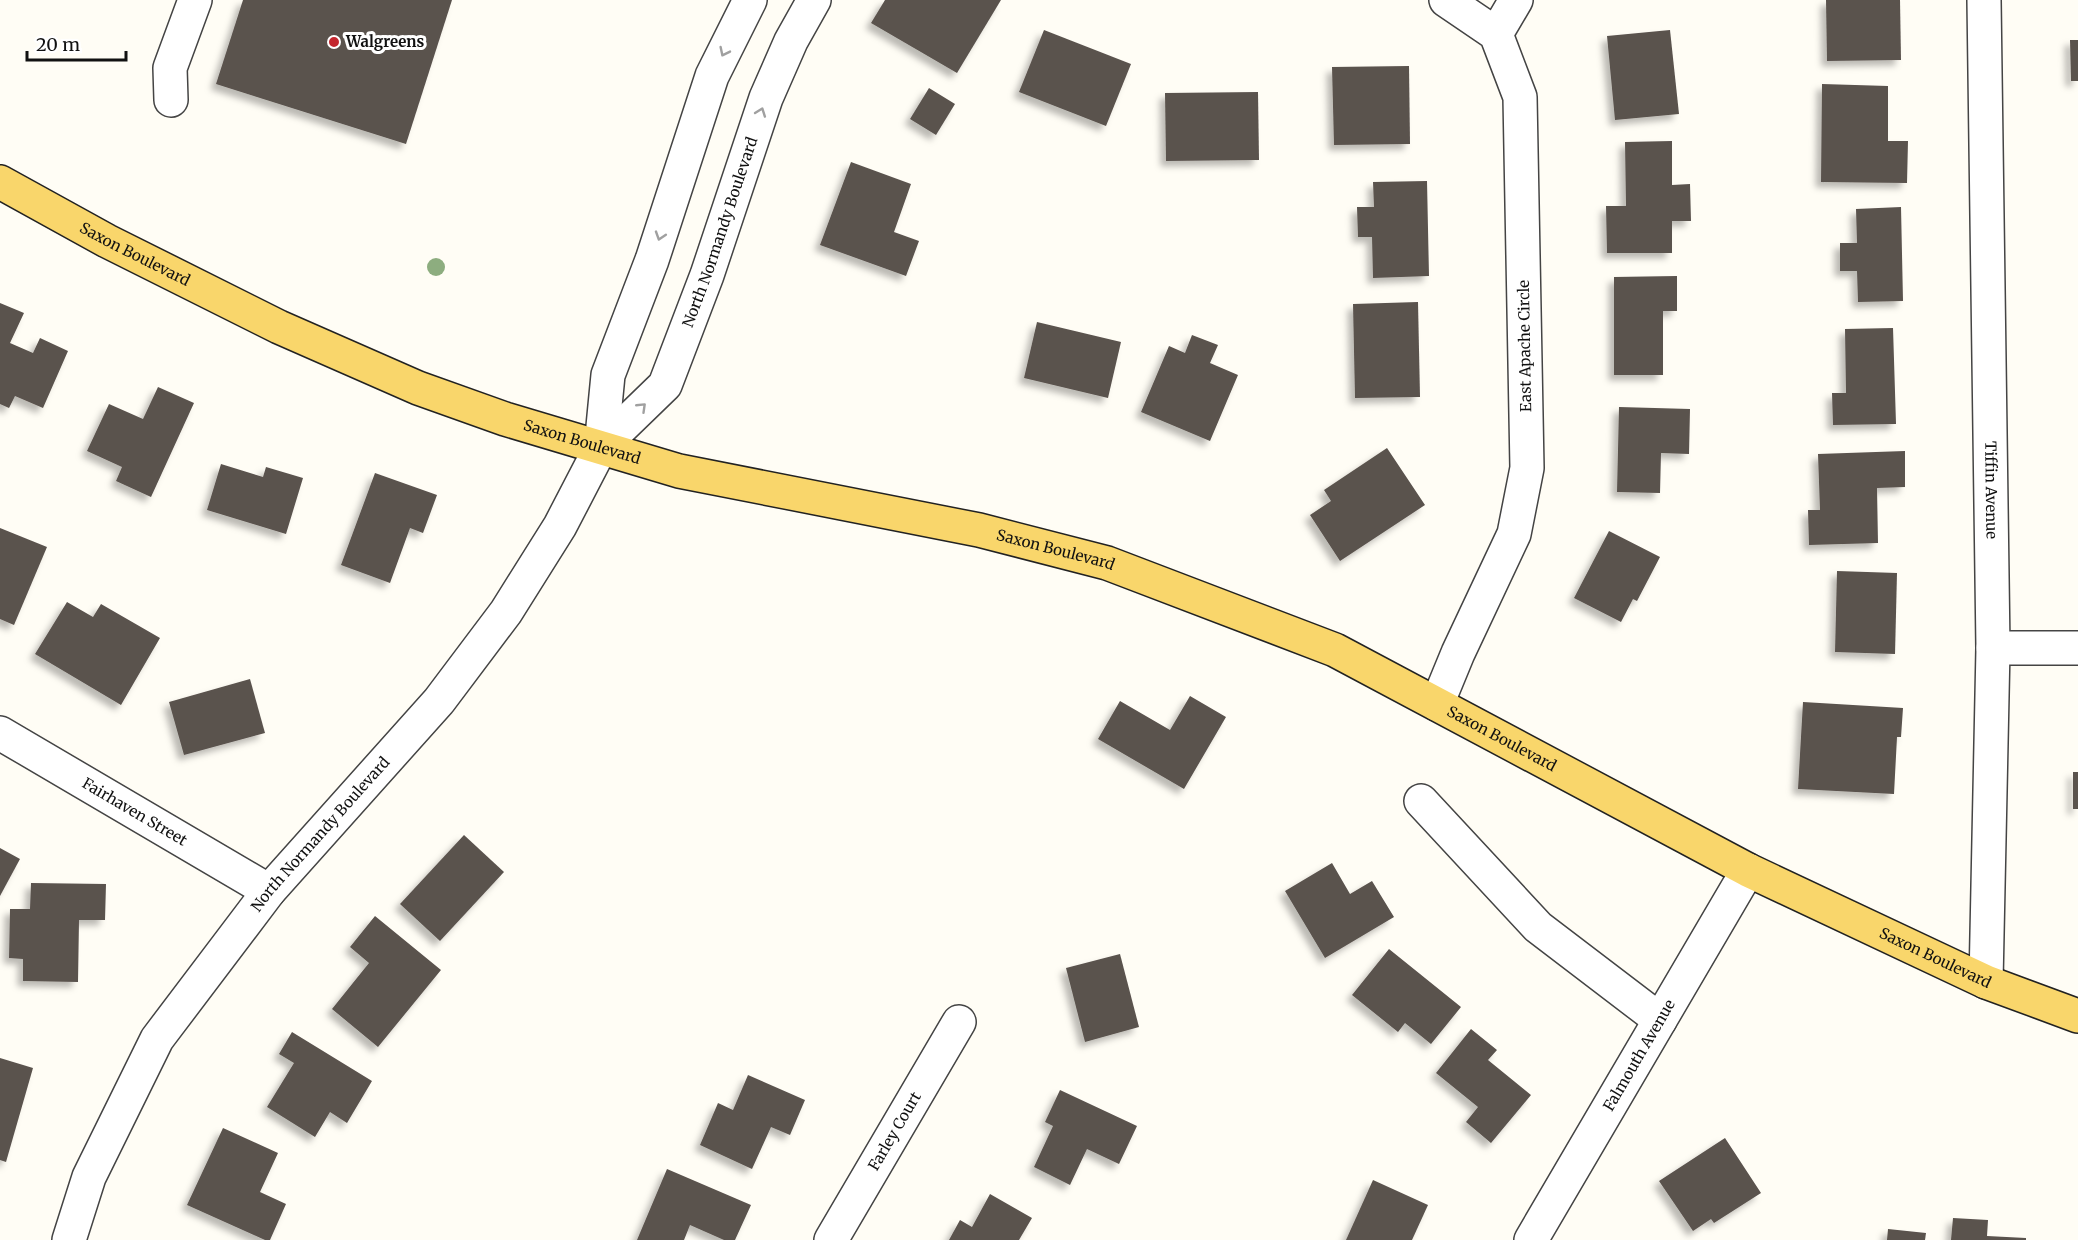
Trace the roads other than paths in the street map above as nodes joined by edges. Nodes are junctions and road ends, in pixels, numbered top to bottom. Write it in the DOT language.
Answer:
graph roads {
  1 [pos="195,0"];
  2 [pos="750,0"];
  3 [pos="814,0"];
  4 [pos="1446,0"];
  5 [pos="1516,0"];
  6 [pos="1984,0"];
  7 [pos="1496,34"];
  8 [pos="171,100"];
  9 [pos="0,182"];
  10 [pos="601,447"];
  11 [pos="1993,648"];
  12 [pos="2078,648"];
  13 [pos="1437,704"];
  14 [pos="0,733"];
  15 [pos="1421,801"];
  16 [pos="1748,870"];
  17 [pos="269,891"];
  18 [pos="1986,982"];
  19 [pos="2078,1016"];
  20 [pos="1660,1020"];
  21 [pos="959,1022"];
  22 [pos="69,1240"];
  23 [pos="831,1240"];
  24 [pos="1531,1240"];
  1 -- 8 [label="street"];
  2 -- 10 [label="street, North Normandy Boulevard, one-way"];
  10 -- 3 [label="street, North Normandy Boulevard, one-way"];
  4 -- 7 [label="street"];
  5 -- 7 [label="street"];
  6 -- 11 [label="street, Tiffin Avenue"];
  7 -- 13 [label="street, East Apache Circle"];
  9 -- 10 [label="main road, Saxon Boulevard"];
  10 -- 13 [label="main road, Saxon Boulevard"];
  10 -- 17 [label="street, North Normandy Boulevard"];
  11 -- 12 [label="street"];
  11 -- 18 [label="street, Tiffin Avenue"];
  13 -- 16 [label="main road, Saxon Boulevard"];
  14 -- 17 [label="street, Fairhaven Street"];
  15 -- 20 [label="street"];
  16 -- 18 [label="main road, Saxon Boulevard"];
  16 -- 20 [label="street, Falmouth Avenue"];
  17 -- 22 [label="street, North Normandy Boulevard"];
  18 -- 19 [label="main road, Saxon Boulevard"];
  20 -- 24 [label="street, Falmouth Avenue"];
  21 -- 23 [label="street, Farley Court"];
}
